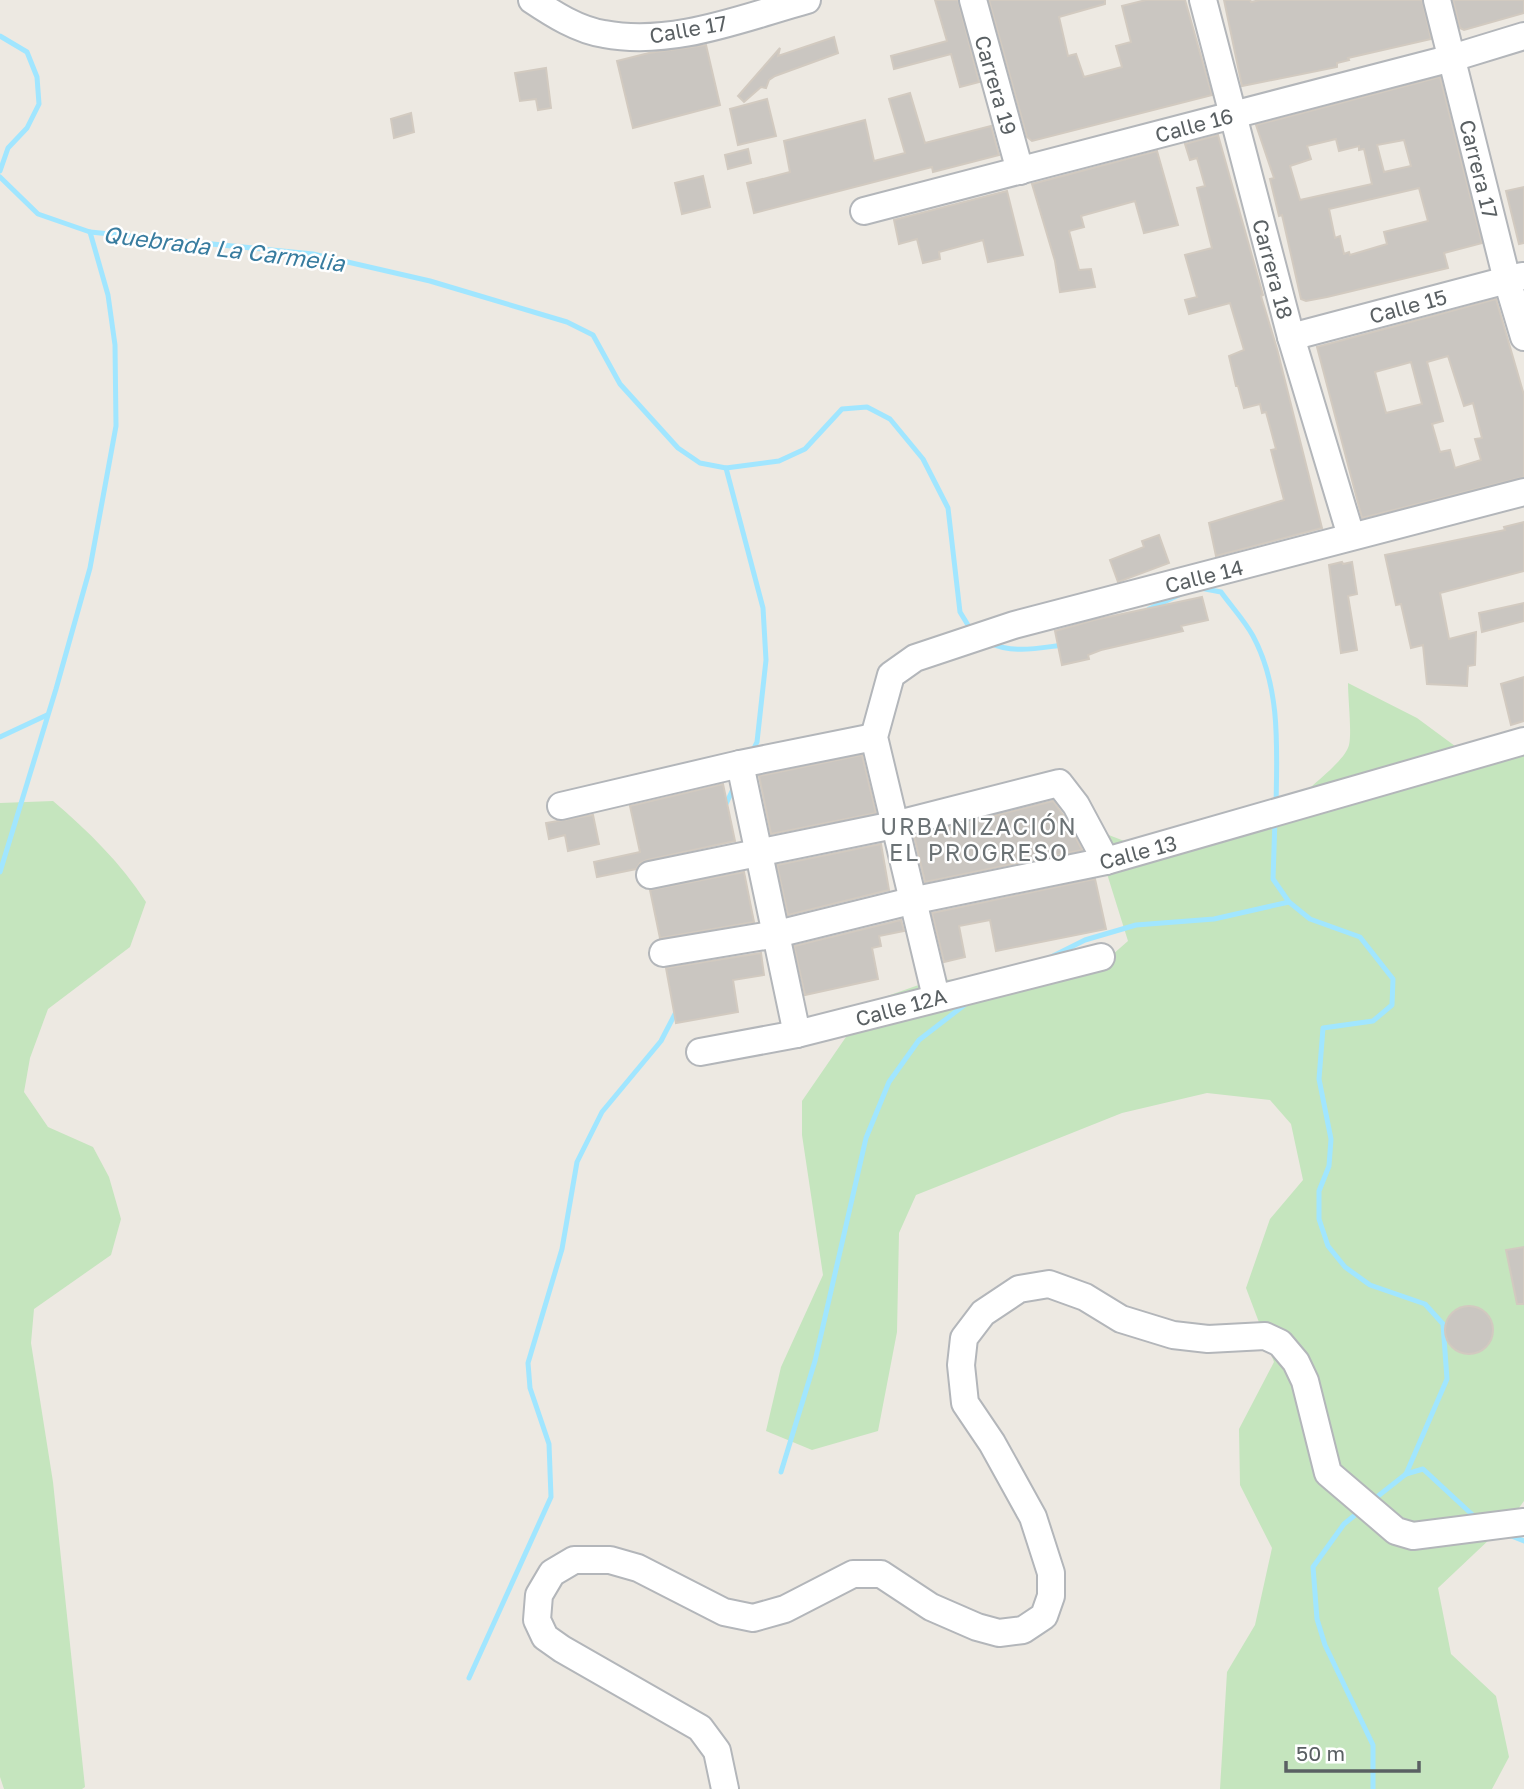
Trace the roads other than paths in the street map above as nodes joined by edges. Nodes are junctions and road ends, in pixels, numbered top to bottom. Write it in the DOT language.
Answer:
graph roads {
  1 [pos="532,0"];
  2 [pos="807,0"];
  3 [pos="973,0"];
  4 [pos="1203,0"];
  5 [pos="1437,0"];
  6 [pos="1524,36"];
  7 [pos="1452,58"];
  8 [pos="1232,116"];
  9 [pos="1020,171"];
  10 [pos="864,211"];
  11 [pos="1516,278"];
  12 [pos="1291,337"];
  13 [pos="1524,337"];
  14 [pos="1524,492"];
  15 [pos="1351,536"];
  16 [pos="874,737"];
  17 [pos="1524,741"];
  18 [pos="740,764"];
  19 [pos="561,806"];
  20 [pos="894,825"];
  21 [pos="759,853"];
  22 [pos="1106,861"];
  23 [pos="650,875"];
  24 [pos="911,901"];
  25 [pos="777,934"];
  26 [pos="663,953"];
  27 [pos="1101,957"];
  28 [pos="936,997"];
  29 [pos="797,1034"];
  30 [pos="700,1052"];
  31 [pos="1524,1522"];
  32 [pos="725,1789"];
  1 -- 2 [label="street, Calle 17"];
  3 -- 9 [label="street, Carrera 19"];
  4 -- 8 [label="street, Carrera 18"];
  5 -- 7 [label="street, Carrera 17"];
  6 -- 7 [label="street, Calle 16"];
  7 -- 8 [label="street, Calle 16"];
  7 -- 11 [label="street, Carrera 17"];
  8 -- 9 [label="street, Calle 16"];
  8 -- 12 [label="street, Carrera 18"];
  9 -- 10 [label="street, Calle 16"];
  11 -- 12 [label="street, Calle 15"];
  11 -- 13 [label="street, Carrera 17"];
  12 -- 15 [label="street, Carrera 18"];
  14 -- 15 [label="street, Calle 14"];
  15 -- 16 [label="street, Calle 14"];
  16 -- 18 [label="street"];
  16 -- 20 [label="street"];
  17 -- 22 [label="street, Calle 13"];
  18 -- 19 [label="street"];
  18 -- 21 [label="street"];
  20 -- 21 [label="street"];
  20 -- 22 [label="street"];
  20 -- 24 [label="street"];
  21 -- 23 [label="street"];
  21 -- 25 [label="street"];
  22 -- 24 [label="street, Calle 13"];
  24 -- 25 [label="street, Calle 13"];
  24 -- 28 [label="street"];
  25 -- 26 [label="street, Calle 13"];
  25 -- 29 [label="street"];
  27 -- 28 [label="street, Calle 12A"];
  28 -- 29 [label="street, Calle 12A"];
  29 -- 30 [label="street, Calle 12A"];
  31 -- 32 [label="street"];
}
